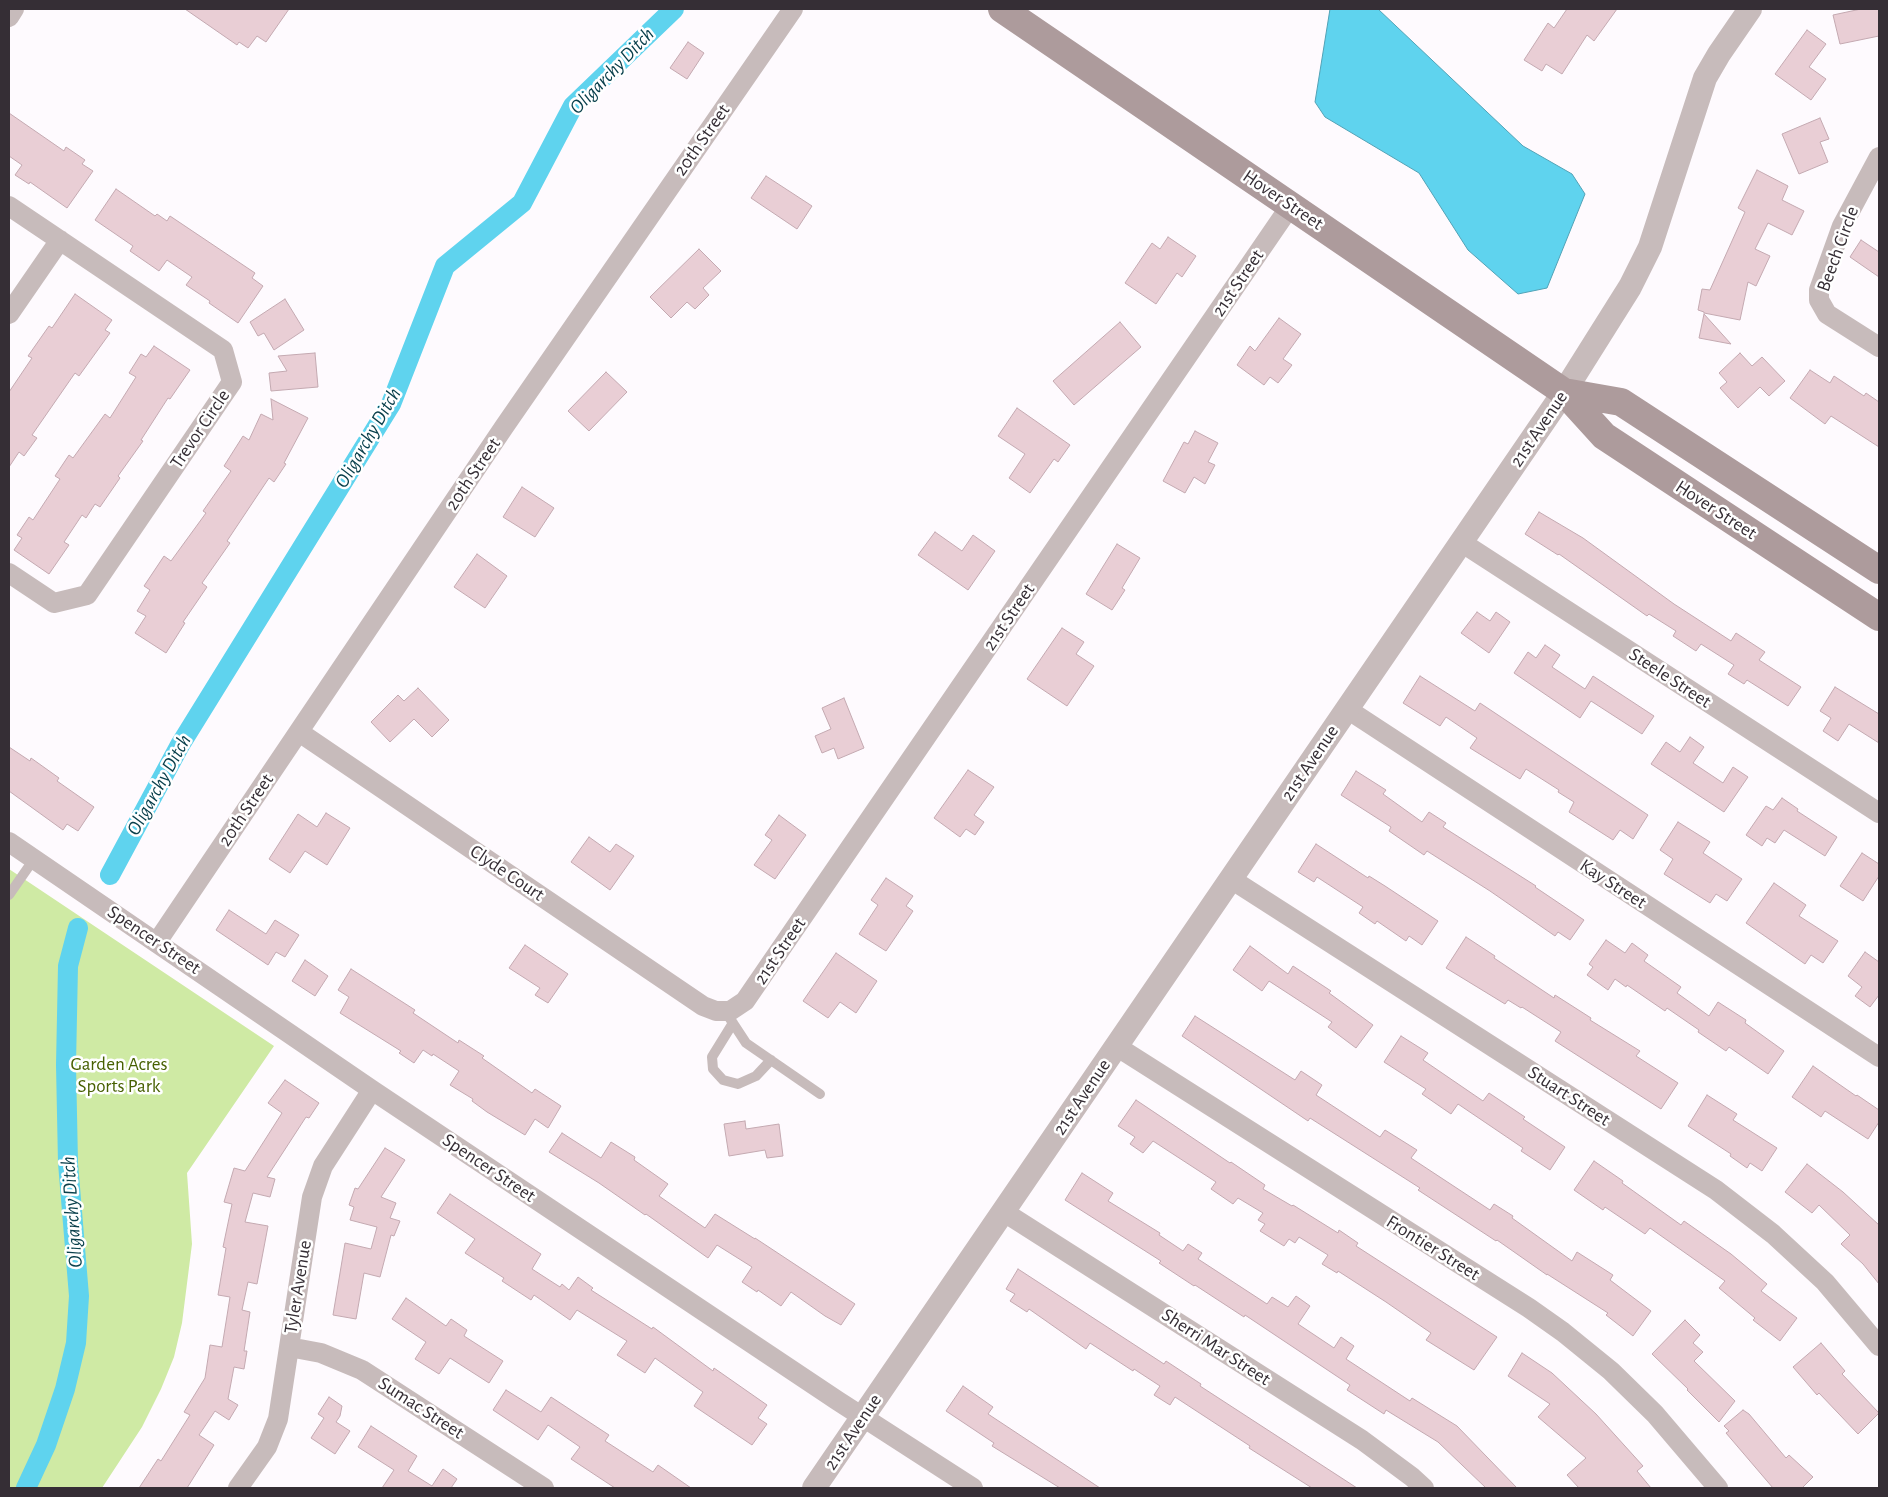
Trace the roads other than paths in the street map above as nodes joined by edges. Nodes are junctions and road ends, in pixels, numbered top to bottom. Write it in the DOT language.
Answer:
graph roads {
  1 [pos="14,9"];
  2 [pos="793,9"];
  3 [pos="1002,9"];
  4 [pos="1750,9"];
  5 [pos="9,17"];
  6 [pos="1879,157"];
  7 [pos="9,206"];
  8 [pos="1291,206"];
  9 [pos="60,240"];
  10 [pos="9,314"];
  11 [pos="1879,347"];
  12 [pos="1564,392"];
  13 [pos="1461,542"];
  14 [pos="1879,570"];
  15 [pos="9,573"];
  16 [pos="1879,617"];
  17 [pos="1347,709"];
  18 [pos="299,732"];
  19 [pos="1879,813"];
  20 [pos="9,842"];
  21 [pos="34,859"];
  22 [pos="1231,879"];
  23 [pos="9,896"];
  24 [pos="157,942"];
  25 [pos="725,1015"];
  26 [pos="1116,1046"];
  27 [pos="1879,1057"];
  28 [pos="771,1060"];
  29 [pos="372,1090"];
  30 [pos="820,1094"];
  31 [pos="1004,1212"];
  32 [pos="289,1346"];
  33 [pos="1879,1346"];
  34 [pos="863,1417"];
  35 [pos="238,1488"];
  36 [pos="544,1488"];
  37 [pos="814,1488"];
  38 [pos="973,1488"];
  39 [pos="1424,1488"];
  40 [pos="1718,1488"];
  1 -- 5 [label="street"];
  2 -- 18 [label="street, 20th Street"];
  3 -- 8 [label="main road, Hover Street"];
  4 -- 12 [label="street, 21st Avenue"];
  6 -- 11 [label="street, Beech Circle"];
  7 -- 9 [label="street, Trevor Circle"];
  8 -- 12 [label="main road, Hover Street"];
  8 -- 25 [label="street, 21st Street"];
  9 -- 10 [label="street"];
  9 -- 15 [label="street, Trevor Circle"];
  12 -- 13 [label="street, 21st Avenue"];
  12 -- 14 [label="main road, Hover Street"];
  12 -- 16 [label="main road, Hover Street"];
  13 -- 17 [label="street, 21st Avenue"];
  13 -- 19 [label="street, Steele Street"];
  17 -- 22 [label="street, 21st Avenue"];
  17 -- 27 [label="street, Kay Street"];
  18 -- 24 [label="street, 20th Street"];
  18 -- 25 [label="street, Clyde Court"];
  20 -- 21 [label="street, Spencer Street"];
  21 -- 23 [label="lane"];
  21 -- 24 [label="street, Spencer Street"];
  22 -- 26 [label="street, 21st Avenue"];
  22 -- 33 [label="street, Stuart Street"];
  24 -- 29 [label="street, Spencer Street"];
  25 -- 28 [label="lane"];
  25 -- 28 [label="lane"];
  26 -- 31 [label="street, 21st Avenue"];
  26 -- 40 [label="street, Frontier Street"];
  28 -- 30 [label="lane"];
  29 -- 32 [label="street, Tyler Avenue"];
  29 -- 34 [label="street, Spencer Street"];
  31 -- 34 [label="street, 21st Avenue"];
  31 -- 39 [label="street, Sherri Mar Street"];
  32 -- 35 [label="street, Tyler Avenue"];
  32 -- 36 [label="street, Sumac Street"];
  34 -- 37 [label="street, 21st Avenue"];
  34 -- 38 [label="street, Spencer Street"];
}
